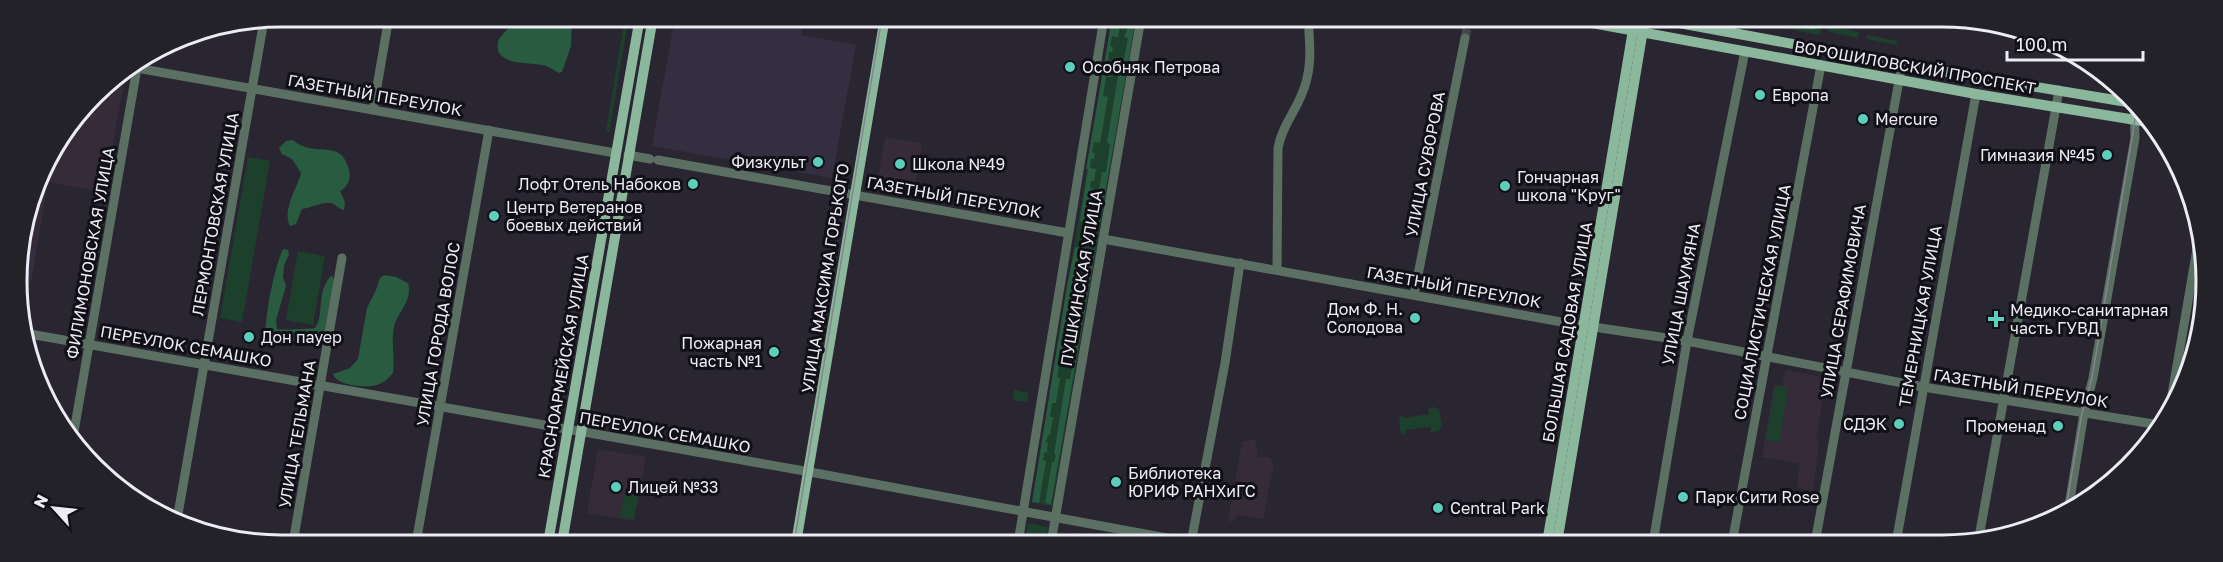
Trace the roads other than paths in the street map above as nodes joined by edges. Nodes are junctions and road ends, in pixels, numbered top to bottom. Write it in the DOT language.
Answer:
graph roads {
  1 [pos="387,27"];
  2 [pos="638,27"];
  3 [pos="651,27"];
  4 [pos="883,27"];
  5 [pos="1102,27"];
  6 [pos="1139,27"];
  7 [pos="1308,27"];
  8 [pos="1612,27"];
  9 [pos="1637,27"];
  10 [pos="1640,27"];
  11 [pos="1701,27"];
  12 [pos="263,28"];
  13 [pos="1638,32"];
  14 [pos="1466,38"];
  15 [pos="1745,51"];
  16 [pos="1902,64"];
  17 [pos="1821,65"];
  18 [pos="141,69"];
  19 [pos="133,75"];
  20 [pos="1899,80"];
  21 [pos="252,89"];
  22 [pos="2059,90"];
  23 [pos="1976,94"];
  24 [pos="2123,102"];
  25 [pos="2055,107"];
  26 [pos="373,110"];
  27 [pos="2134,116"];
  28 [pos="2135,120"];
  29 [pos="2139,121"];
  30 [pos="489,130"];
  31 [pos="615,153"];
  32 [pos="628,155"];
  33 [pos="855,195"];
  34 [pos="1068,233"];
  35 [pos="1103,239"];
  36 [pos="342,258"];
  37 [pos="2195,261"];
  38 [pos="1240,263"];
  39 [pos="1277,270"];
  40 [pos="1414,295"];
  41 [pos="1588,327"];
  42 [pos="33,335"];
  43 [pos="1687,341"];
  44 [pos="90,345"];
  45 [pos="1767,357"];
  46 [pos="204,364"];
  47 [pos="1845,372"];
  48 [pos="321,385"];
  49 [pos="2174,385"];
  50 [pos="1923,387"];
  51 [pos="2004,400"];
  52 [pos="441,406"];
  53 [pos="2084,413"];
  54 [pos="2152,424"];
  55 [pos="75,429"];
  56 [pos="567,430"];
  57 [pos="581,432"];
  58 [pos="808,472"];
  59 [pos="2070,500"];
  60 [pos="1023,512"];
  61 [pos="178,513"];
  62 [pos="1056,518"];
  63 [pos="1980,532"];
  64 [pos="294,535"];
  65 [pos="417,535"];
  66 [pos="549,535"];
  67 [pos="563,535"];
  68 [pos="796,535"];
  69 [pos="1019,535"];
  70 [pos="1053,535"];
  71 [pos="1149,535"];
  72 [pos="1194,535"];
  73 [pos="1549,535"];
  74 [pos="1558,535"];
  75 [pos="1654,535"];
  76 [pos="1734,535"];
  77 [pos="1816,535"];
  78 [pos="1897,535"];
  1 -- 26 [label="street"];
  2 -- 31 [label="main road, КРАСНОАРМЕЙСКАЯ УЛИЦА"];
  3 -- 32 [label="main road, КРАСНОАРМЕЙСКАЯ УЛИЦА"];
  4 -- 33 [label="main road, УЛИЦА МАКСИМА ГОРЬКОГО"];
  5 -- 34 [label="street, ПУШКИНСКАЯ УЛИЦА"];
  6 -- 35 [label="street, ПУШКИНСКАЯ УЛИЦА"];
  7 -- 39 [label="street"];
  8 -- 13 [label="main road, ВОРОШИЛОВСКИЙ ПРОСПЕКТ"];
  9 -- 13 [label="main road, БОЛЬШАЯ САДОВАЯ УЛИЦА"];
  10 -- 13 [label="main road, БОЛЬШАЯ САДОВАЯ УЛИЦА"];
  11 -- 16 [label="main road, ВОРОШИЛОВСКИЙ ПРОСПЕКТ"];
  12 -- 21 [label="street, ЛЕРМОНТОВСКАЯ УЛИЦА"];
  13 -- 15 [label="main road, ВОРОШИЛОВСКИЙ ПРОСПЕКТ"];
  13 -- 41 [label="main road, БОЛЬШАЯ САДОВАЯ УЛИЦА"];
  14 -- 40 [label="street, УЛИЦА СУВОРОВА"];
  15 -- 17 [label="main road, ВОРОШИЛОВСКИЙ ПРОСПЕКТ"];
  15 -- 43 [label="street, УЛИЦА ШАУМЯНА"];
  16 -- 20 [label="street, УЛИЦА СЕРАФИМОВИЧА"];
  16 -- 22 [label="main road, ВОРОШИЛОВСКИЙ ПРОСПЕКТ"];
  17 -- 20 [label="main road, ВОРОШИЛОВСКИЙ ПРОСПЕКТ"];
  17 -- 45 [label="street, СОЦИАЛИСТИЧЕСКАЯ УЛИЦА"];
  18 -- 21 [label="street, ГАЗЕТНЫЙ ПЕРЕУЛОК"];
  19 -- 44 [label="street, ФИЛИМОНОВСКАЯ УЛИЦА"];
  20 -- 23 [label="main road, ВОРОШИЛОВСКИЙ ПРОСПЕКТ"];
  20 -- 47 [label="street, УЛИЦА СЕРАФИМОВИЧА"];
  21 -- 26 [label="street, ГАЗЕТНЫЙ ПЕРЕУЛОК"];
  21 -- 46 [label="street, ЛЕРМОНТОВСКАЯ УЛИЦА"];
  22 -- 24 [label="main road, ВОРОШИЛОВСКИЙ ПРОСПЕКТ"];
  22 -- 25 [label="street"];
  23 -- 25 [label="main road, ВОРОШИЛОВСКИЙ ПРОСПЕКТ"];
  23 -- 50 [label="street, ТЕМЕРНИЦКАЯ УЛИЦА"];
  25 -- 28 [label="main road, ВОРОШИЛОВСКИЙ ПРОСПЕКТ"];
  25 -- 51 [label="street"];
  26 -- 30 [label="street, ГАЗЕТНЫЙ ПЕРЕУЛОК"];
  27 -- 28 [label="street"];
  28 -- 29 [label="main road, ВОРОШИЛОВСКИЙ ПРОСПЕКТ"];
  28 -- 53 [label="street"];
  30 -- 31 [label="street, ГАЗЕТНЫЙ ПЕРЕУЛОК"];
  30 -- 52 [label="street, УЛИЦА ГОРОДА ВОЛОС"];
  31 -- 56 [label="main road, КРАСНОАРМЕЙСКАЯ УЛИЦА"];
  32 -- 33 [label="street, ГАЗЕТНЫЙ ПЕРЕУЛОК"];
  32 -- 57 [label="main road, КРАСНОАРМЕЙСКАЯ УЛИЦА"];
  33 -- 34 [label="street, ГАЗЕТНЫЙ ПЕРЕУЛОК"];
  33 -- 58 [label="main road, УЛИЦА МАКСИМА ГОРЬКОГО"];
  34 -- 60 [label="street, ПУШКИНСКАЯ УЛИЦА"];
  35 -- 38 [label="street, ГАЗЕТНЫЙ ПЕРЕУЛОК"];
  35 -- 62 [label="street, ПУШКИНСКАЯ УЛИЦА"];
  36 -- 48 [label="street, УЛИЦА ТЕЛЬМАНА"];
  37 -- 49 [label="street"];
  38 -- 39 [label="street, ГАЗЕТНЫЙ ПЕРЕУЛОК"];
  38 -- 72 [label="street"];
  39 -- 40 [label="street, ГАЗЕТНЫЙ ПЕРЕУЛОК"];
  40 -- 41 [label="street, ГАЗЕТНЫЙ ПЕРЕУЛОК"];
  41 -- 43 [label="street, ГАЗЕТНЫЙ ПЕРЕУЛОК"];
  41 -- 73 [label="main road, БОЛЬШАЯ САДОВАЯ УЛИЦА"];
  41 -- 74 [label="main road, БОЛЬШАЯ САДОВАЯ УЛИЦА"];
  42 -- 44 [label="street, ПЕРЕУЛОК СЕМАШКО"];
  43 -- 45 [label="street, ГАЗЕТНЫЙ ПЕРЕУЛОК"];
  43 -- 75 [label="street, УЛИЦА ШАУМЯНА"];
  44 -- 46 [label="street, ПЕРЕУЛОК СЕМАШКО"];
  44 -- 55 [label="street, ФИЛИМОНОВСКАЯ УЛИЦА"];
  45 -- 47 [label="street, ГАЗЕТНЫЙ ПЕРЕУЛОК"];
  45 -- 76 [label="street, СОЦИАЛИСТИЧЕСКАЯ УЛИЦА"];
  46 -- 48 [label="street, ПЕРЕУЛОК СЕМАШКО"];
  46 -- 61 [label="street, ЛЕРМОНТОВСКАЯ УЛИЦА"];
  47 -- 50 [label="street, ГАЗЕТНЫЙ ПЕРЕУЛОК"];
  47 -- 77 [label="street, УЛИЦА СЕРАФИМОВИЧА"];
  48 -- 52 [label="street, ПЕРЕУЛОК СЕМАШКО"];
  48 -- 64 [label="street, УЛИЦА ТЕЛЬМАНА"];
  50 -- 51 [label="street, ГАЗЕТНЫЙ ПЕРЕУЛОК"];
  50 -- 78 [label="street, ТЕМЕРНИЦКАЯ УЛИЦА"];
  51 -- 53 [label="street, ГАЗЕТНЫЙ ПЕРЕУЛОК"];
  51 -- 63 [label="street"];
  52 -- 56 [label="street, ПЕРЕУЛОК СЕМАШКО"];
  52 -- 65 [label="street, УЛИЦА ГОРОДА ВОЛОС"];
  53 -- 54 [label="street, ГАЗЕТНЫЙ ПЕРЕУЛОК"];
  53 -- 59 [label="street"];
  56 -- 57 [label="street, ПЕРЕУЛОК СЕМАШКО"];
  56 -- 66 [label="main road, КРАСНОАРМЕЙСКАЯ УЛИЦА"];
  57 -- 58 [label="street, ПЕРЕУЛОК СЕМАШКО"];
  57 -- 67 [label="main road, КРАСНОАРМЕЙСКАЯ УЛИЦА"];
  58 -- 60 [label="street, ПЕРЕУЛОК СЕМАШКО"];
  58 -- 68 [label="main road, УЛИЦА МАКСИМА ГОРЬКОГО"];
  60 -- 62 [label="street, ПЕРЕУЛОК СЕМАШКО"];
  60 -- 69 [label="street, ПУШКИНСКАЯ УЛИЦА"];
  62 -- 70 [label="street, ПУШКИНСКАЯ УЛИЦА"];
  62 -- 71 [label="street, ПЕРЕУЛОК СЕМАШКО"];
}
